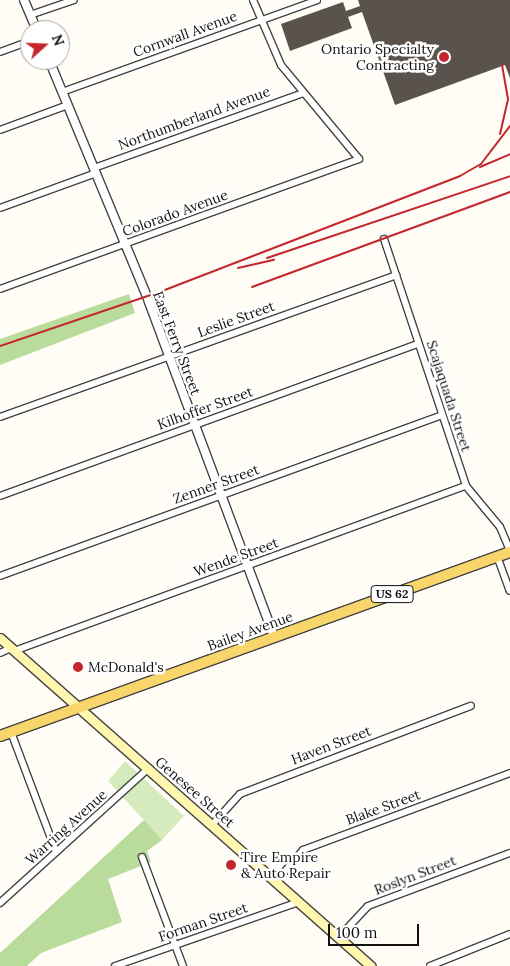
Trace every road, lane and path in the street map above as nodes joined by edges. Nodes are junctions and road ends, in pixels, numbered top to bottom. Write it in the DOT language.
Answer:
graph roads {
  1 [pos="24,0"];
  2 [pos="74,0"];
  3 [pos="253,0"];
  4 [pos="316,0"];
  5 [pos="30,15"];
  6 [pos="32,20"];
  7 [pos="261,20"];
  8 [pos="20,45"];
  9 [pos="0,52"];
  10 [pos="53,70"];
  11 [pos="62,92"];
  12 [pos="303,93"];
  13 [pos="68,105"];
  14 [pos="0,130"];
  15 [pos="95,170"];
  16 [pos="0,208"];
  17 [pos="384,239"];
  18 [pos="126,245"];
  19 [pos="396,275"];
  20 [pos="0,289"];
  21 [pos="418,344"];
  22 [pos="169,356"];
  23 [pos="442,415"];
  24 [pos="0,417"];
  25 [pos="195,425"];
  26 [pos="466,486"];
  27 [pos="221,495"];
  28 [pos="0,496"];
  29 [pos="510,551"];
  30 [pos="497,556"];
  31 [pos="247,566"];
  32 [pos="0,576"];
  33 [pos="510,591"];
  34 [pos="274,637"];
  35 [pos="0,638"];
  36 [pos="13,650"];
  37 [pos="0,652"];
  38 [pos="471,706"];
  39 [pos="78,708"];
  40 [pos="11,732"];
  41 [pos="0,736"];
  42 [pos="148,769"];
  43 [pos="510,773"];
  44 [pos="212,825"];
  45 [pos="56,852"];
  46 [pos="510,853"];
  47 [pos="142,857"];
  48 [pos="276,882"];
  49 [pos="299,902"];
  50 [pos="0,903"];
  51 [pos="510,934"];
  52 [pos="340,938"];
  53 [pos="175,944"];
  54 [pos="115,966"];
  55 [pos="183,966"];
  56 [pos="371,966"];
  57 [pos="430,966"];
  1 -- 5 [label="street"];
  2 -- 5 [label="street"];
  3 -- 7 [label="street"];
  4 -- 7 [label="street, Cornwall Avenue"];
  5 -- 6 [label="street"];
  7 -- 11 [label="street, Cornwall Avenue"];
  7 -- 12 [label="street"];
  8 -- 9 [label="street"];
  10 -- 11 [label="street, East Ferry Street"];
  11 -- 13 [label="street, East Ferry Street"];
  12 -- 15 [label="street, Northumberland Avenue"];
  12 -- 18 [label="street, Colorado Avenue"];
  13 -- 14 [label="street"];
  13 -- 15 [label="street, East Ferry Street"];
  15 -- 16 [label="street, Northumberland Avenue"];
  15 -- 18 [label="street, East Ferry Street"];
  17 -- 19 [label="street, Scajaquada Street"];
  18 -- 20 [label="street, Colorado Avenue"];
  18 -- 22 [label="street, East Ferry Street"];
  19 -- 21 [label="street, Scajaquada Street"];
  19 -- 22 [label="street, Leslie Street"];
  21 -- 23 [label="street, Scajaquada Street"];
  21 -- 25 [label="street, Kilhoffer Street"];
  22 -- 24 [label="street, Leslie Street"];
  22 -- 25 [label="street, East Ferry Street"];
  23 -- 26 [label="street, Scajaquada Street"];
  23 -- 27 [label="street, Zenner Street"];
  25 -- 27 [label="street, East Ferry Street"];
  25 -- 28 [label="street, Kilhoffer Street"];
  26 -- 29 [label="street, Scajaquada Street"];
  26 -- 31 [label="street, Wende Street"];
  27 -- 31 [label="street, East Ferry Street"];
  27 -- 32 [label="street, Zenner Street"];
  29 -- 30 [label="main road, Bailey Avenue / US 62"];
  30 -- 33 [label="street"];
  30 -- 34 [label="main road, Bailey Avenue / US 62"];
  31 -- 34 [label="street, East Ferry Street"];
  31 -- 36 [label="street, Wende Street"];
  34 -- 39 [label="main road, Bailey Avenue / US 62"];
  35 -- 36 [label="main road, Genesee Street"];
  36 -- 37 [label="street, Wende Street"];
  36 -- 39 [label="main road, Genesee Street"];
  38 -- 44 [label="street, Haven Street"];
  39 -- 40 [label="main road, Bailey Avenue / US 62"];
  39 -- 42 [label="main road, Genesee Street"];
  40 -- 41 [label="main road, Bailey Avenue / US 62"];
  40 -- 45 [label="street"];
  42 -- 44 [label="main road, Genesee Street"];
  42 -- 45 [label="street, Warring Avenue"];
  43 -- 48 [label="street, Blake Street"];
  44 -- 48 [label="main road, Genesee Street"];
  45 -- 50 [label="street, Warring Avenue"];
  46 -- 52 [label="street, Roslyn Street"];
  47 -- 53 [label="street"];
  48 -- 49 [label="main road, Genesee Street"];
  49 -- 52 [label="main road, Genesee Street"];
  49 -- 53 [label="street, Forman Street"];
  51 -- 57 [label="street"];
  52 -- 56 [label="main road, Genesee Street"];
  53 -- 54 [label="street, Forman Street"];
  53 -- 55 [label="street"];
}
